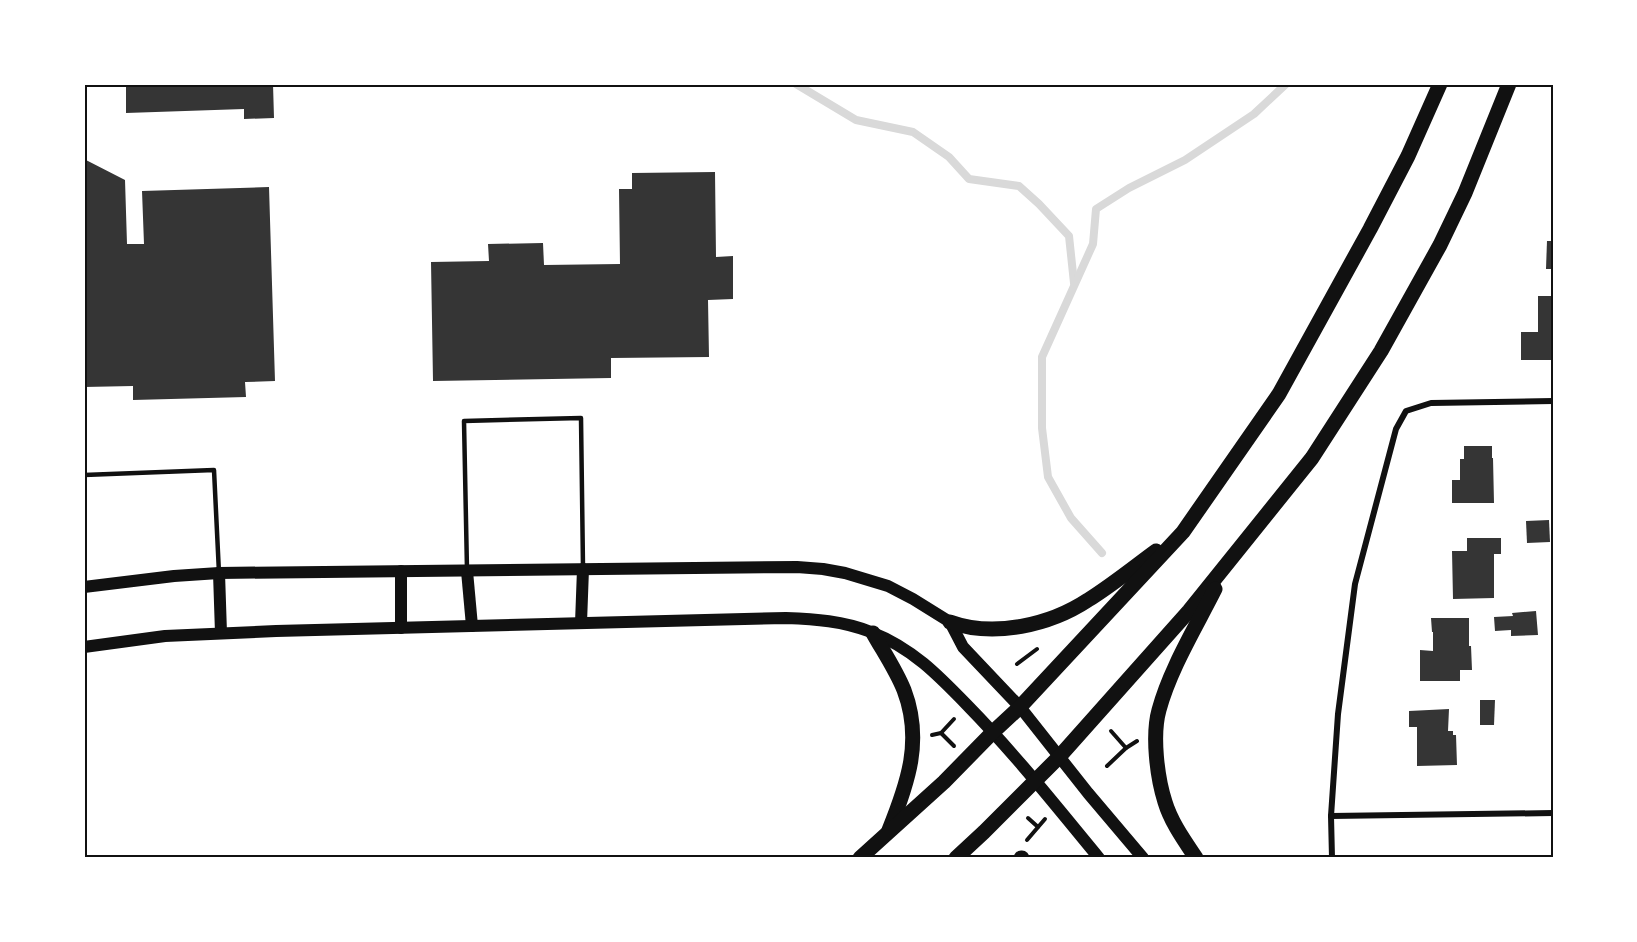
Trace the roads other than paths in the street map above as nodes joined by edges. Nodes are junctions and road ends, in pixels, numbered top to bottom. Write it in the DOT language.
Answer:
graph roads {
  1 [pos="1440,84"];
  2 [pos="1509,84"];
  3 [pos="1553,401"];
  4 [pos="84,475"];
  5 [pos="1183,531"];
  6 [pos="1228,564"];
  7 [pos="583,569"];
  8 [pos="401,571"];
  9 [pos="468,571"];
  10 [pos="219,573"];
  11 [pos="84,587"];
  12 [pos="950,622"];
  13 [pos="581,623"];
  14 [pos="472,626"];
  15 [pos="401,628"];
  16 [pos="221,633"];
  17 [pos="873,633"];
  18 [pos="84,646"];
  19 [pos="1020,707"];
  20 [pos="993,732"];
  21 [pos="1059,757"];
  22 [pos="1036,781"];
  23 [pos="1553,813"];
  24 [pos="1331,816"];
  25 [pos="887,835"];
  26 [pos="860,858"];
  27 [pos="956,858"];
  28 [pos="1099,858"];
  29 [pos="1143,858"];
  30 [pos="1196,858"];
  31 [pos="1332,858"];
  1 -- 5 [label="main road"];
  2 -- 6 [label="main road"];
  3 -- 24 [label="street"];
  4 -- 10 [label="lane"];
  5 -- 12 [label="main road"];
  5 -- 19 [label="main road"];
  6 -- 21 [label="main road"];
  6 -- 30 [label="main road"];
  7 -- 9 [label="main road"];
  7 -- 9 [label="lane"];
  7 -- 12 [label="main road"];
  7 -- 13 [label="main road"];
  8 -- 9 [label="main road"];
  8 -- 10 [label="main road"];
  8 -- 15 [label="main road"];
  9 -- 14 [label="main road"];
  10 -- 11 [label="main road"];
  10 -- 16 [label="main road"];
  12 -- 19 [label="main road"];
  13 -- 14 [label="main road"];
  13 -- 17 [label="main road"];
  14 -- 15 [label="main road"];
  15 -- 16 [label="main road"];
  16 -- 18 [label="main road"];
  17 -- 20 [label="main road"];
  17 -- 25 [label="main road"];
  19 -- 20 [label="main road"];
  19 -- 21 [label="main road"];
  20 -- 22 [label="main road"];
  20 -- 25 [label="main road"];
  21 -- 22 [label="main road"];
  21 -- 29 [label="main road"];
  22 -- 27 [label="main road"];
  22 -- 28 [label="main road"];
  23 -- 24 [label="street"];
  24 -- 31 [label="street"];
  25 -- 26 [label="main road"];
}
